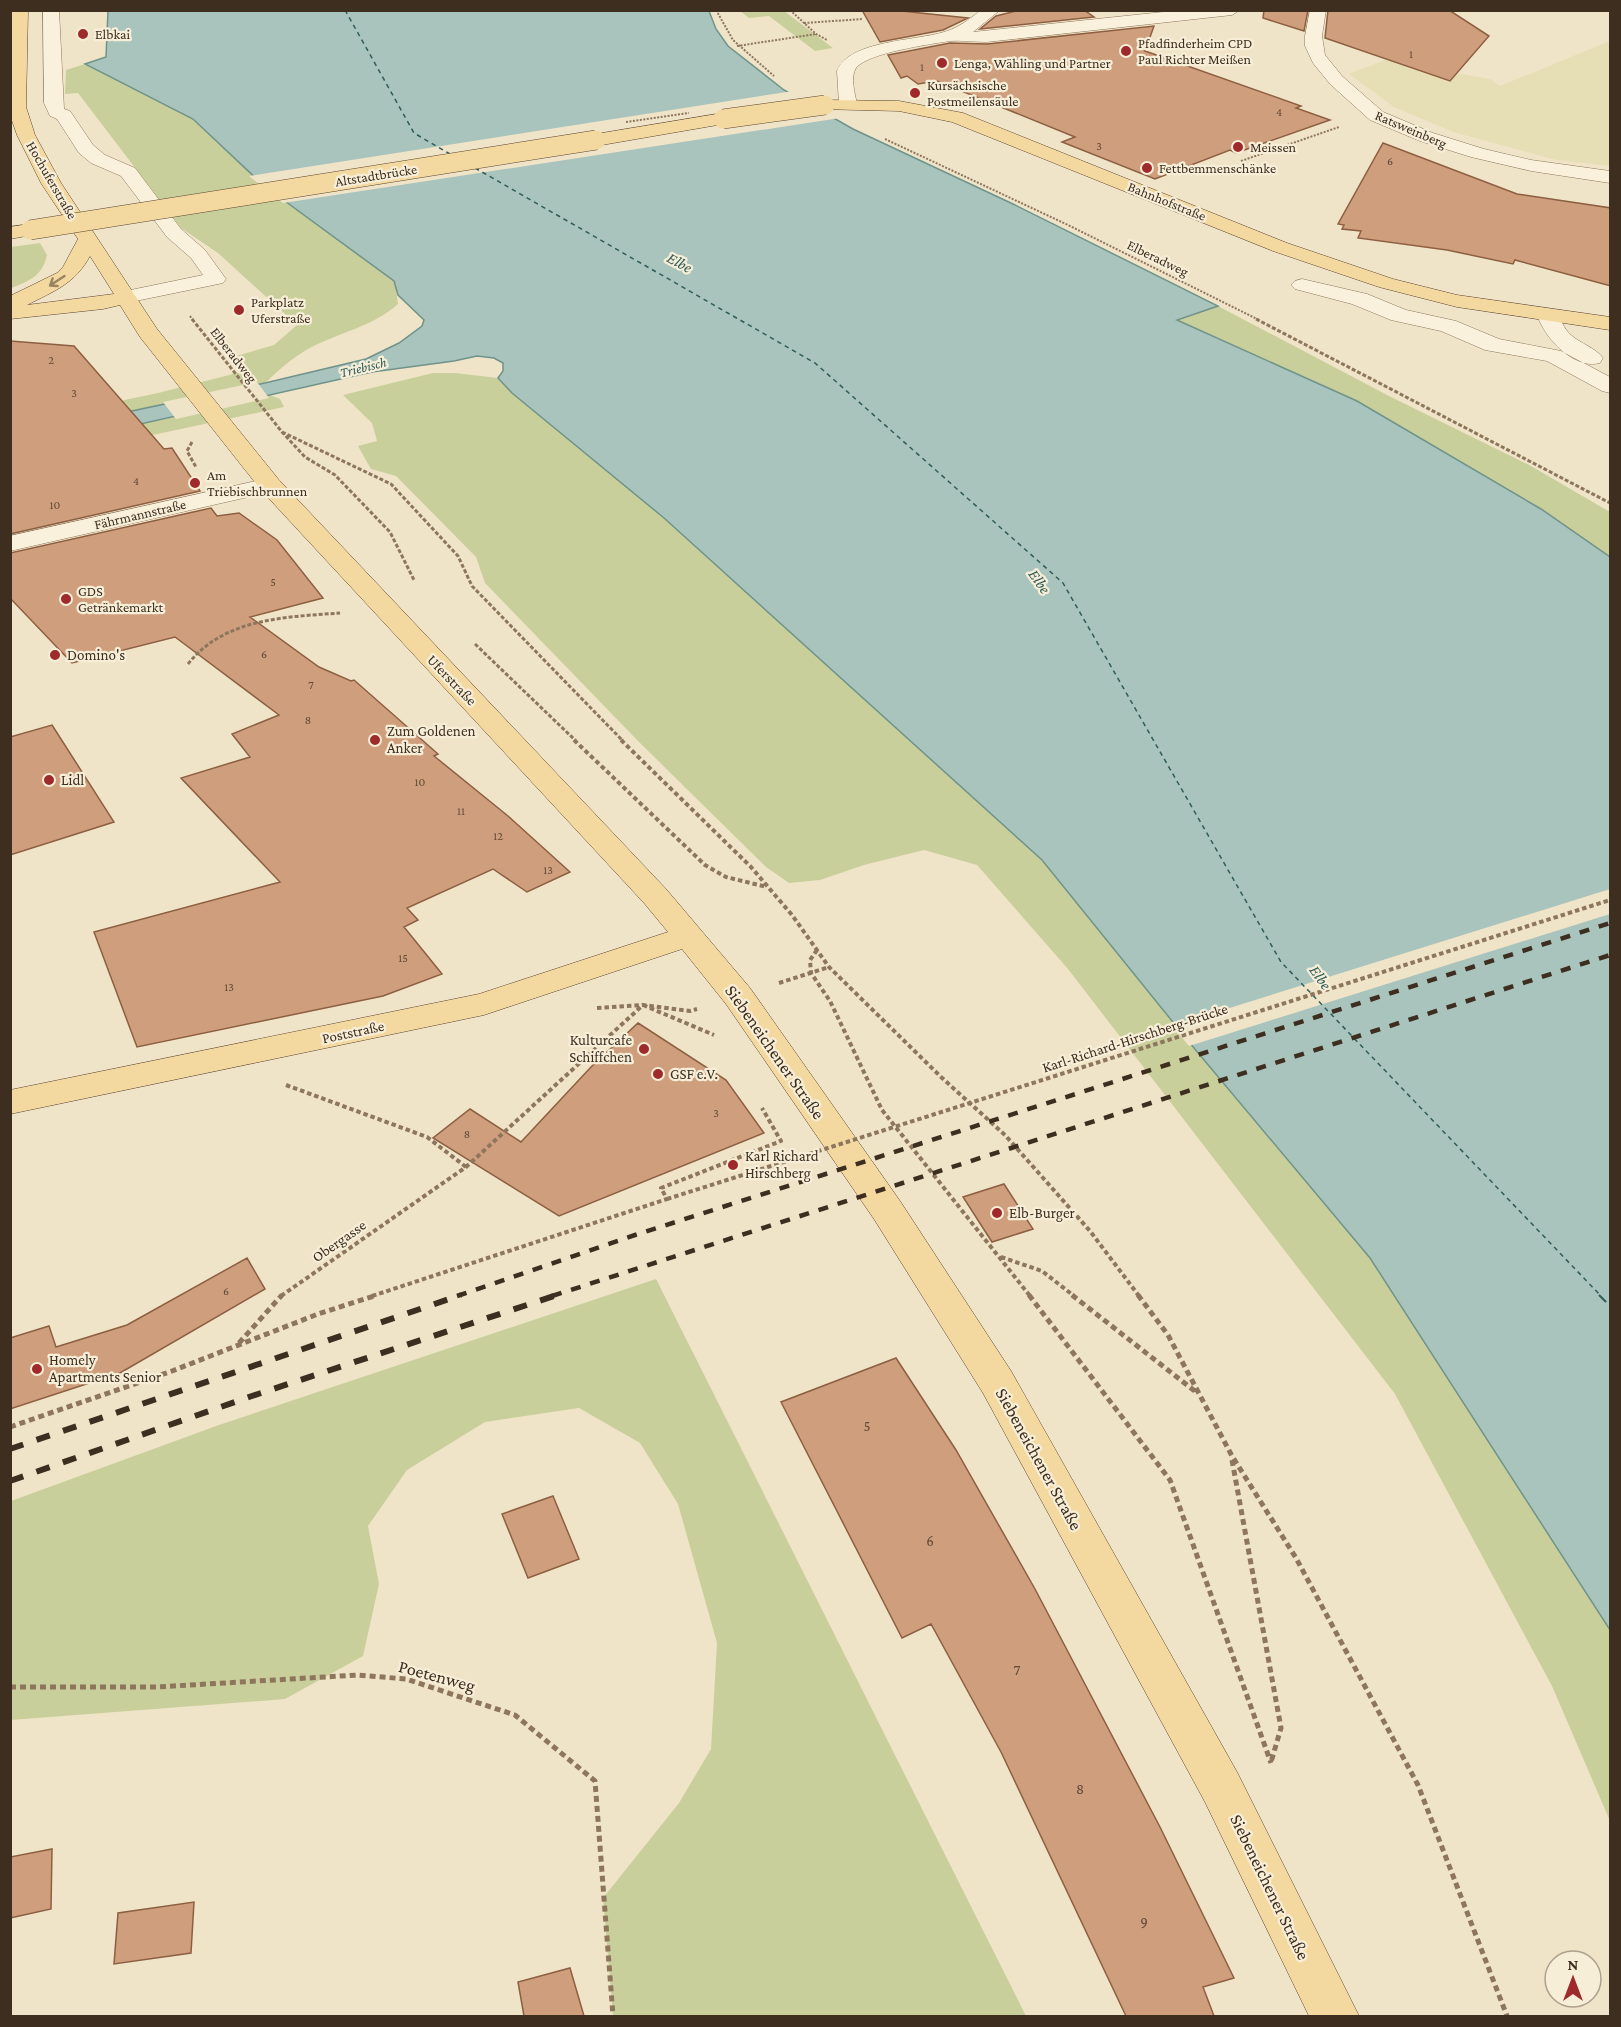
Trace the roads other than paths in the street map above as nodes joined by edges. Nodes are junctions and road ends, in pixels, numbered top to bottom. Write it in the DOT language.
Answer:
graph roads {
  1 [pos="20,10"];
  2 [pos="51,10"];
  3 [pos="992,10"];
  4 [pos="1232,10"];
  5 [pos="1318,10"];
  6 [pos="950,36"];
  7 [pos="14,54"];
  8 [pos="848,104"];
  9 [pos="723,120"];
  10 [pos="16,125"];
  11 [pos="1611,177"];
  12 [pos="20,232"];
  13 [pos="88,240"];
  14 [pos="1302,285"];
  15 [pos="126,297"];
  16 [pos="10,304"];
  17 [pos="10,313"];
  18 [pos="1548,315"];
  19 [pos="1611,324"];
  20 [pos="1611,368"];
  21 [pos="1611,386"];
  22 [pos="270,485"];
  23 [pos="10,544"];
  24 [pos="688,936"];
  25 [pos="10,1102"];
  26 [pos="1335,2016"];
  1 -- 7 [label="main road, Hochuferstraße"];
  2 -- 15 [label="street"];
  3 -- 6 [label="street"];
  4 -- 6 [label="street"];
  5 -- 11 [label="street, Ratsweinberg"];
  6 -- 8 [label="street"];
  7 -- 10 [label="main road, Hochuferstraße"];
  8 -- 9 [label="main road, Bahnhofstraße, bridge"];
  8 -- 18 [label="main road, Bahnhofstraße"];
  9 -- 12 [label="main road, Altstadtbrücke, bridge"];
  10 -- 13 [label="main road, Hochuferstraße"];
  13 -- 15 [label="main road, Hochuferstraße"];
  13 -- 16 [label="main road, one-way"];
  14 -- 21 [label="street"];
  15 -- 17 [label="main road"];
  15 -- 22 [label="main road, Uferstraße"];
  18 -- 19 [label="main road, Bahnhofstraße"];
  18 -- 20 [label="street"];
  22 -- 23 [label="street, Fährmannstraße"];
  22 -- 24 [label="main road, Uferstraße"];
  24 -- 25 [label="main road, Poststraße"];
  24 -- 26 [label="main road, Siebeneichener Straße"];
}
